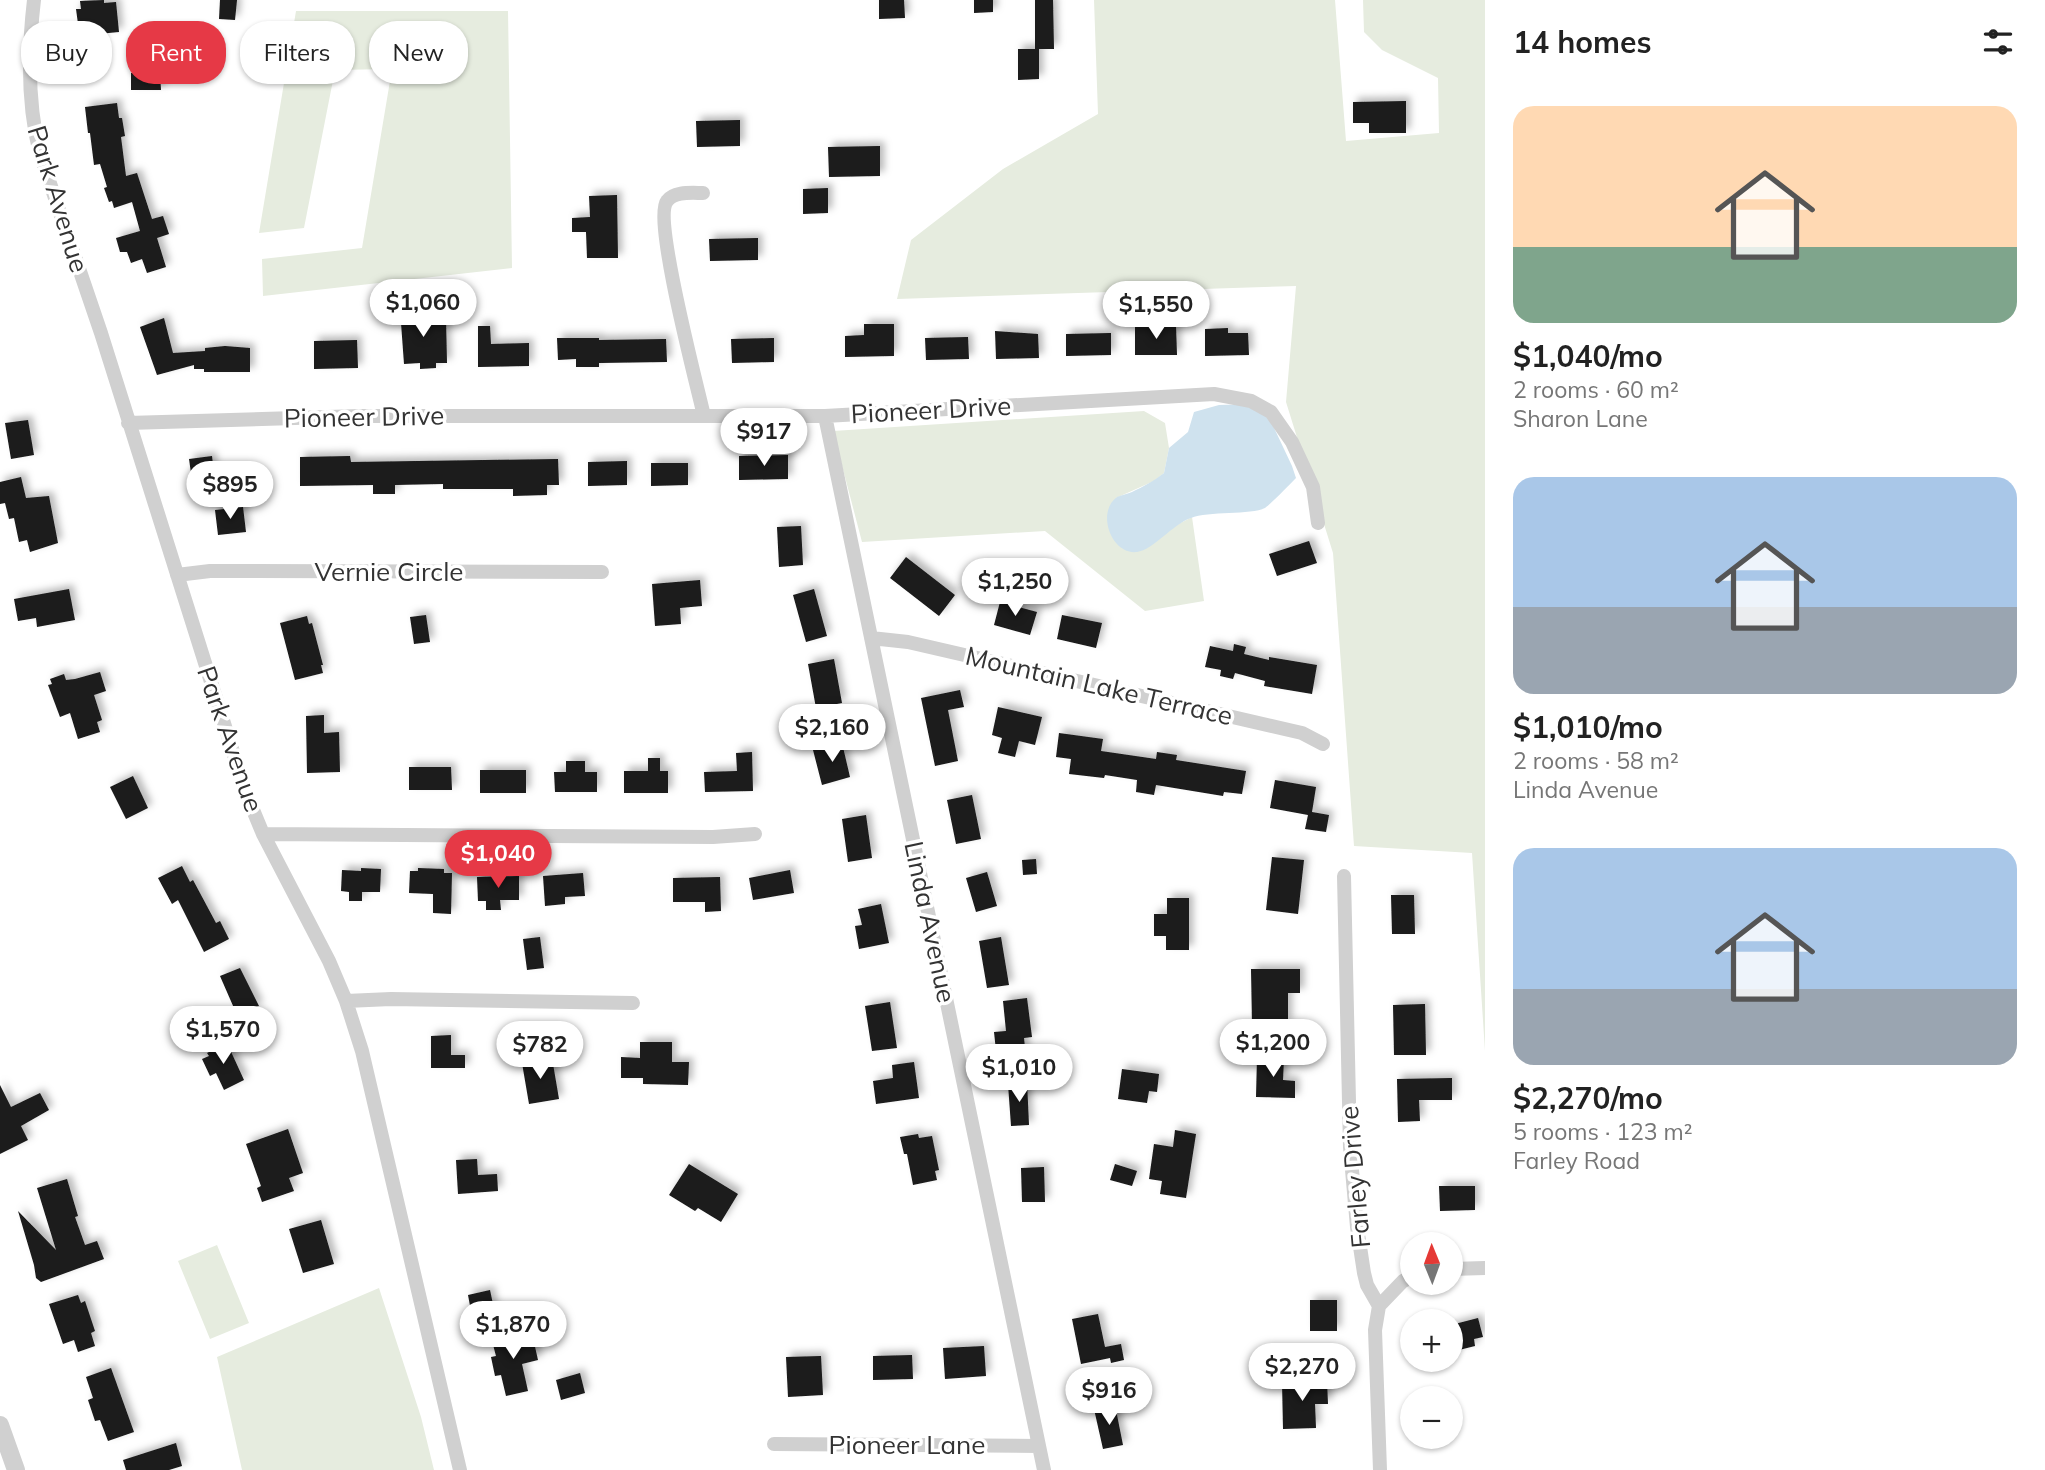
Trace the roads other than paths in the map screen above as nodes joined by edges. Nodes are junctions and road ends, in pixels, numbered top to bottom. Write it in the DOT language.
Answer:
graph roads {
  1 [pos="34,0"];
  2 [pos="703,193"];
  3 [pos="704,416"];
  4 [pos="824,416"];
  5 [pos="128,424"];
  6 [pos="1318,523"];
  7 [pos="602,572"];
  8 [pos="177,575"];
  9 [pos="872,638"];
  10 [pos="1323,744"];
  11 [pos="263,834"];
  12 [pos="755,834"];
  13 [pos="1344,876"];
  14 [pos="346,1001"];
  15 [pos="633,1003"];
  16 [pos="1485,1268"];
  17 [pos="1463,1269"];
  18 [pos="1400,1284"];
  19 [pos="1379,1306"];
  20 [pos="0,1425"];
  21 [pos="774,1444"];
  22 [pos="1039,1446"];
  23 [pos="16,1470"];
  24 [pos="460,1470"];
  25 [pos="1044,1470"];
  26 [pos="1380,1470"];
  1 -- 5 [label="street, Park Avenue"];
  2 -- 3 [label="street"];
  3 -- 4 [label="street, Pioneer Drive"];
  3 -- 5 [label="street, Pioneer Drive"];
  4 -- 6 [label="street, Pioneer Drive"];
  4 -- 9 [label="street, Linda Avenue"];
  5 -- 8 [label="street, Park Avenue"];
  7 -- 8 [label="street, Vernie Circle"];
  8 -- 11 [label="street, Park Avenue"];
  9 -- 10 [label="street, Mountain Lake Terrace"];
  9 -- 22 [label="street, Linda Avenue"];
  11 -- 12 [label="street"];
  11 -- 14 [label="street, Park Avenue"];
  13 -- 19 [label="street, Farley Drive"];
  14 -- 15 [label="street"];
  14 -- 24 [label="street, Park Avenue"];
  16 -- 17 [label="street"];
  18 -- 19 [label="street"];
  19 -- 26 [label="street"];
  20 -- 23 [label="street"];
  21 -- 22 [label="street, Pioneer Lane"];
  22 -- 25 [label="street, Linda Avenue"];
}
